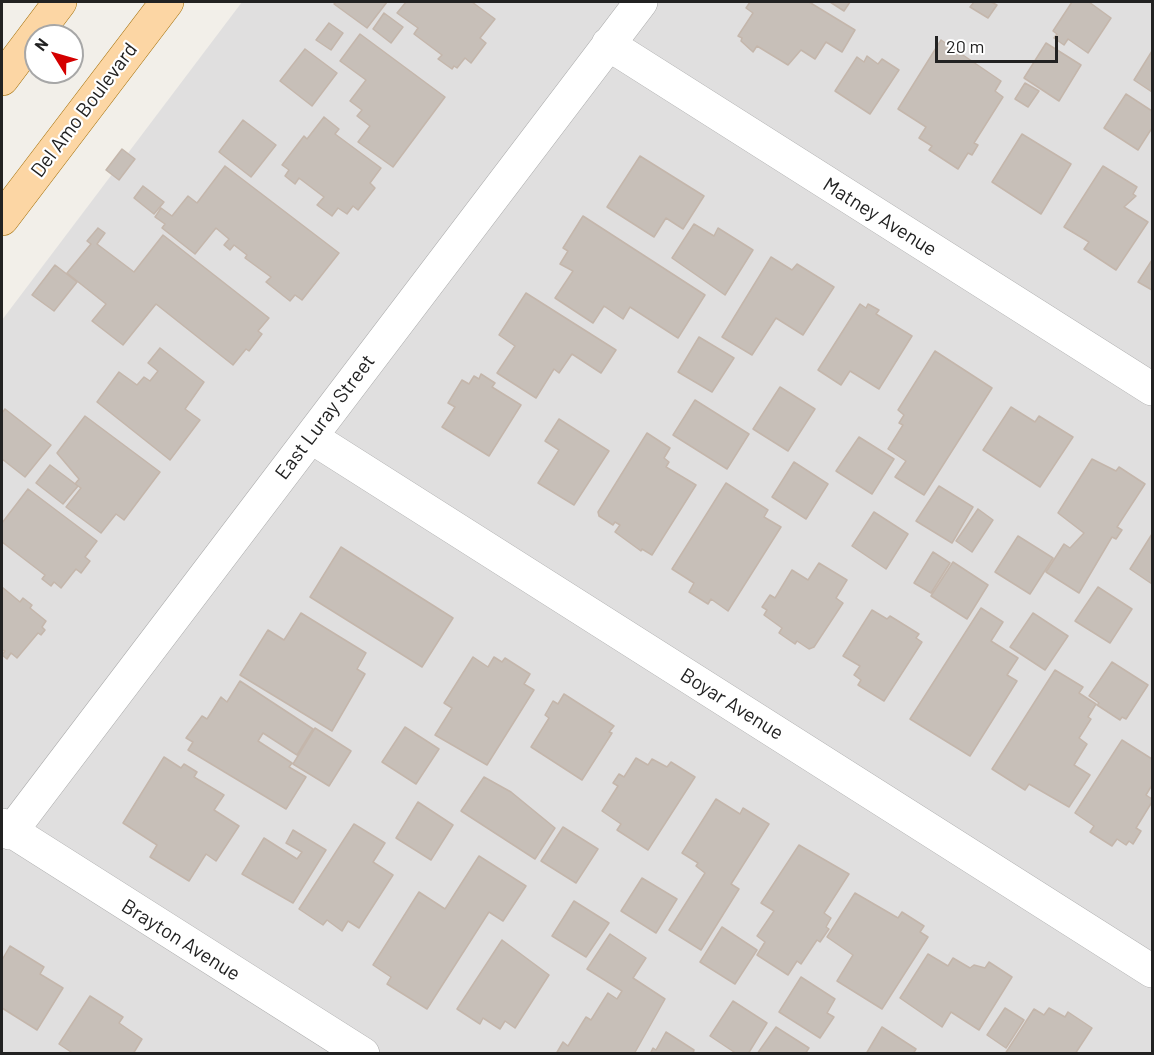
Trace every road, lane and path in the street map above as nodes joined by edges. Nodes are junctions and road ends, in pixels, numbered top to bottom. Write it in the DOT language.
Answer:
graph roads {
  1 [pos="60,2"];
  2 [pos="167,2"];
  3 [pos="641,2"];
  4 [pos="608,44"];
  5 [pos="2,79"];
  6 [pos="2,219"];
  7 [pos="1152,389"];
  8 [pos="311,437"];
  9 [pos="6,829"];
  10 [pos="1152,971"];
  11 [pos="363,1053"];
  1 -- 5 [label="main road"];
  2 -- 6 [label="main road, Del Amo Boulevard"];
  3 -- 4 [label="street, East Luray Street"];
  4 -- 7 [label="street, Matney Avenue"];
  4 -- 8 [label="street, East Luray Street"];
  8 -- 9 [label="street, East Luray Street"];
  8 -- 10 [label="street, Boyar Avenue"];
  9 -- 11 [label="street, Brayton Avenue"];
}
